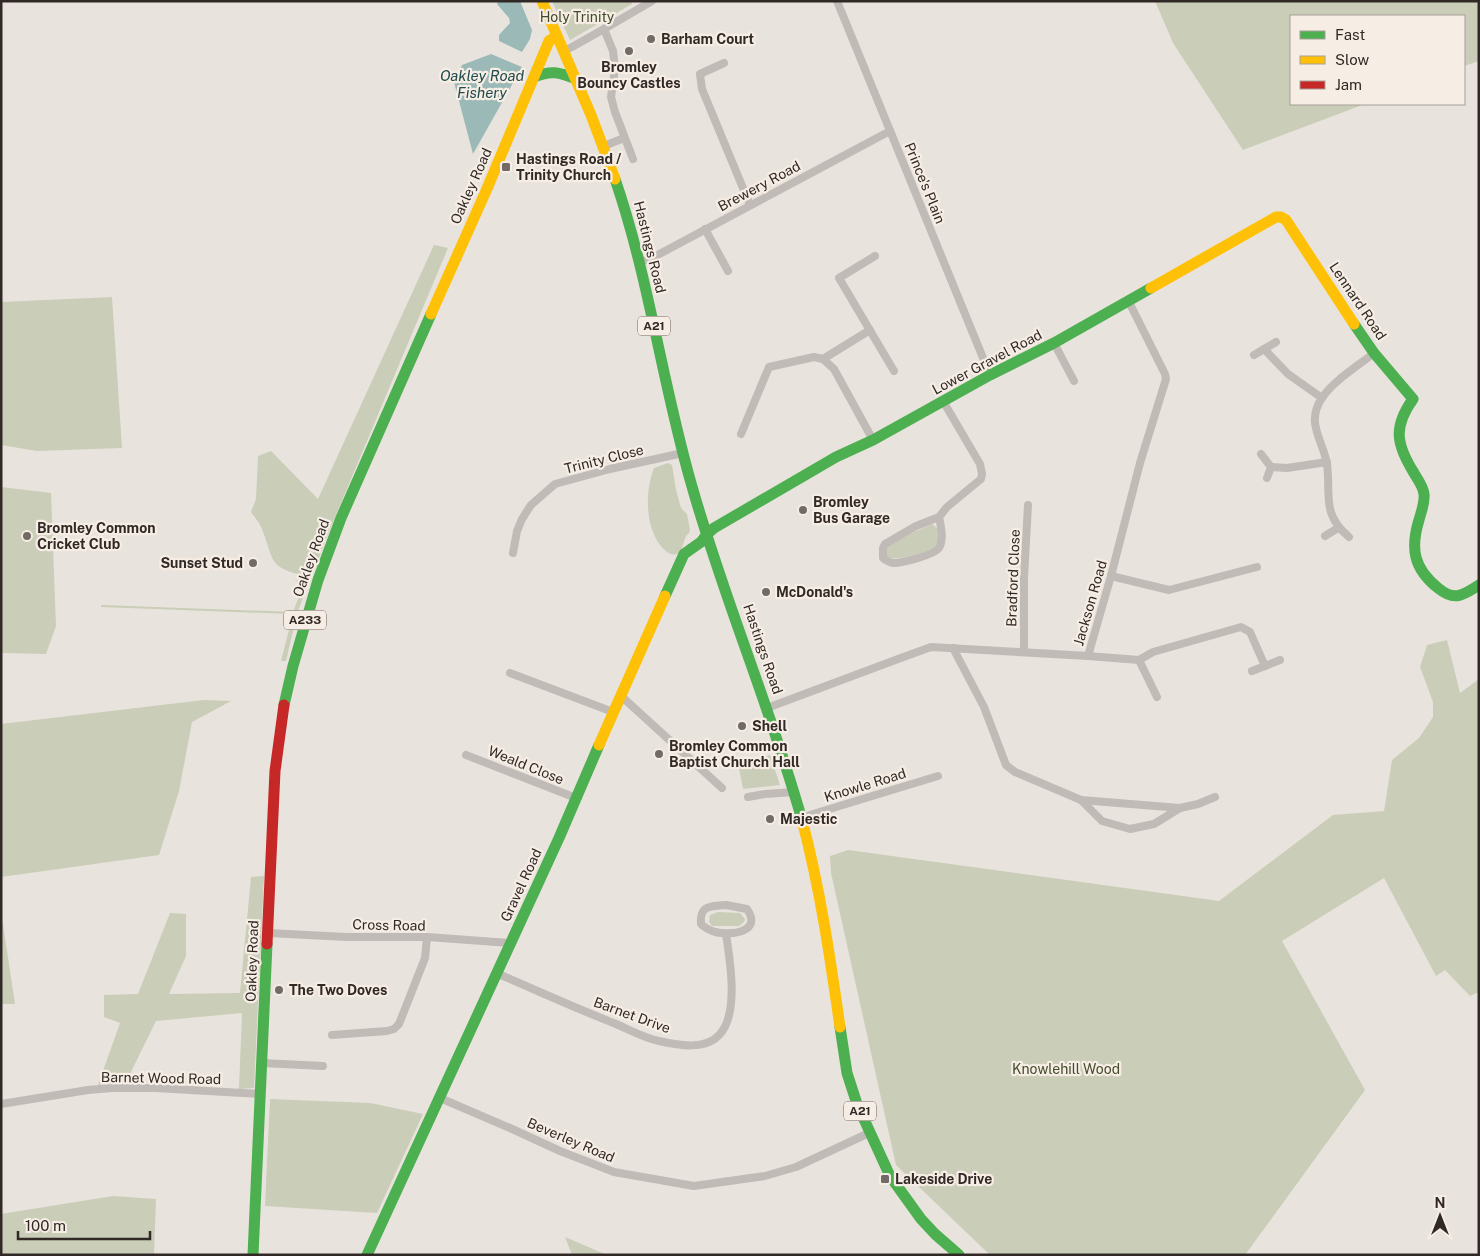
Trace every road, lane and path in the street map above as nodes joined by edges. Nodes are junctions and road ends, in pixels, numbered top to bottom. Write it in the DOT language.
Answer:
graph roads {
  1 [pos="542,1"];
  2 [pos="652,1"];
  3 [pos="837,1"];
  4 [pos="604,29"];
  5 [pos="557,36"];
  6 [pos="564,51"];
  7 [pos="724,62"];
  8 [pos="534,77"];
  9 [pos="576,79"];
  10 [pos="890,131"];
  11 [pos="624,138"];
  12 [pos="604,146"];
  13 [pos="633,159"];
  14 [pos="750,205"];
  15 [pos="1282,217"];
  16 [pos="704,229"];
  17 [pos="875,256"];
  18 [pos="640,262"];
  19 [pos="728,271"];
  20 [pos="1128,300"];
  21 [pos="870,330"];
  22 [pos="1276,342"];
  23 [pos="1054,344"];
  24 [pos="1264,349"];
  25 [pos="1374,353"];
  26 [pos="1254,355"];
  27 [pos="823,359"];
  28 [pos="894,371"];
  29 [pos="990,375"];
  30 [pos="1074,381"];
  31 [pos="1322,398"];
  32 [pos="943,401"];
  33 [pos="741,434"];
  34 [pos="873,440"];
  35 [pos="683,453"];
  36 [pos="1261,454"];
  37 [pos="1327,462"];
  38 [pos="1271,467"];
  39 [pos="1267,478"];
  40 [pos="1028,505"];
  41 [pos="939,517"];
  42 [pos="1338,528"];
  43 [pos="1325,536"];
  44 [pos="1348,537"];
  45 [pos="704,538"];
  46 [pos="513,553"];
  47 [pos="1257,567"];
  48 [pos="1110,576"];
  49 [pos="1479,585"];
  50 [pos="953,648"];
  51 [pos="1024,652"];
  52 [pos="1088,656"];
  53 [pos="1139,660"];
  54 [pos="1280,660"];
  55 [pos="1265,666"];
  56 [pos="1252,671"];
  57 [pos="510,673"];
  58 [pos="620,695"];
  59 [pos="1157,697"];
  60 [pos="767,708"];
  61 [pos="613,712"];
  62 [pos="466,754"];
  63 [pos="938,776"];
  64 [pos="722,788"];
  65 [pos="794,792"];
  66 [pos="748,797"];
  67 [pos="1215,797"];
  68 [pos="576,798"];
  69 [pos="1081,800"];
  70 [pos="1180,808"];
  71 [pos="800,818"];
  72 [pos="268,933"];
  73 [pos="726,934"];
  74 [pos="426,937"];
  75 [pos="511,943"];
  76 [pos="496,973"];
  77 [pos="332,1035"];
  78 [pos="262,1063"];
  79 [pos="323,1066"];
  80 [pos="260,1094"];
  81 [pos="440,1098"];
  82 [pos="1,1104"];
  83 [pos="869,1133"];
  84 [pos="956,1254"];
  85 [pos="253,1255"];
  86 [pos="367,1255"];
  1 -- 5 [label="main road, A21"];
  2 -- 4 [label="street"];
  3 -- 10 [label="street, Prince's Plain"];
  4 -- 6 [label="street"];
  4 -- 11 [label="street"];
  5 -- 6 [label="main road, Hastings Road / A21"];
  5 -- 8 [label="main road, Oakley Road / A233"];
  6 -- 9 [label="main road, Hastings Road / A21"];
  7 -- 14 [label="street"];
  8 -- 9 [label="main road"];
  8 -- 72 [label="main road, Oakley Road / A233"];
  9 -- 12 [label="main road, Hastings Road / A21"];
  10 -- 14 [label="street, Brewery Road"];
  10 -- 29 [label="street, Prince's Plain"];
  11 -- 12 [label="street"];
  11 -- 13 [label="street"];
  12 -- 18 [label="main road, Hastings Road / A21"];
  14 -- 16 [label="street, Brewery Road"];
  15 -- 20 [label="main road, Lower Gravel Road"];
  15 -- 25 [label="main road, Lennard Road"];
  16 -- 18 [label="street, Brewery Road"];
  16 -- 19 [label="street"];
  17 -- 21 [label="street"];
  18 -- 35 [label="main road, Hastings Road / A21"];
  20 -- 23 [label="main road, Lower Gravel Road"];
  20 -- 48 [label="street, Jackson Road"];
  21 -- 27 [label="street"];
  21 -- 28 [label="street"];
  22 -- 24 [label="street"];
  23 -- 29 [label="main road, Lower Gravel Road"];
  23 -- 30 [label="street"];
  24 -- 26 [label="street"];
  24 -- 31 [label="street"];
  25 -- 31 [label="street"];
  25 -- 49 [label="main road, Lennard Road"];
  27 -- 33 [label="street"];
  27 -- 34 [label="street"];
  29 -- 32 [label="main road, Lower Gravel Road"];
  31 -- 37 [label="street"];
  32 -- 34 [label="main road, Lower Gravel Road"];
  32 -- 41 [label="street"];
  34 -- 45 [label="main road, Lower Gravel Road"];
  35 -- 45 [label="main road, Hastings Road / A21"];
  35 -- 46 [label="street, Trinity Close"];
  36 -- 38 [label="street"];
  37 -- 38 [label="street"];
  37 -- 42 [label="street"];
  38 -- 39 [label="street"];
  40 -- 51 [label="street, Bradford Close"];
  41 -- 41 [label="street"];
  42 -- 43 [label="street"];
  42 -- 44 [label="street"];
  45 -- 58 [label="main road, Gravel Road"];
  45 -- 60 [label="main road, Hastings Road / A21"];
  47 -- 48 [label="street"];
  48 -- 52 [label="street, Jackson Road"];
  50 -- 51 [label="street, Jackson Road"];
  50 -- 60 [label="street, Jackson Road"];
  50 -- 69 [label="street"];
  51 -- 52 [label="street, Jackson Road"];
  52 -- 53 [label="street"];
  53 -- 55 [label="street"];
  53 -- 59 [label="street"];
  54 -- 55 [label="street"];
  55 -- 56 [label="street"];
  57 -- 61 [label="street"];
  58 -- 61 [label="main road, Gravel Road"];
  58 -- 64 [label="street"];
  60 -- 65 [label="main road, Hastings Road / A21"];
  61 -- 68 [label="main road, Gravel Road"];
  62 -- 68 [label="street, Weald Close"];
  63 -- 71 [label="street, Knowle Road"];
  65 -- 66 [label="street"];
  65 -- 71 [label="main road, Hastings Road / A21"];
  67 -- 70 [label="street"];
  68 -- 75 [label="main road, Gravel Road"];
  69 -- 70 [label="street"];
  69 -- 70 [label="street"];
  71 -- 83 [label="main road, Hastings Road / A21"];
  72 -- 74 [label="street, Cross Road"];
  72 -- 78 [label="main road, Oakley Road / A233"];
  73 -- 73 [label="street"];
  73 -- 76 [label="street, Barnet Drive"];
  74 -- 75 [label="street, Cross Road"];
  74 -- 77 [label="street"];
  75 -- 76 [label="main road, Gravel Road"];
  76 -- 81 [label="main road, Gravel Road"];
  78 -- 79 [label="street"];
  78 -- 80 [label="main road, Oakley Road / A233"];
  80 -- 82 [label="street, Barnet Wood Road"];
  80 -- 85 [label="main road, Oakley Road / A233"];
  81 -- 83 [label="street, Beverley Road"];
  81 -- 86 [label="main road, Gravel Road"];
  83 -- 84 [label="main road, Hastings Road / A21"];
}
